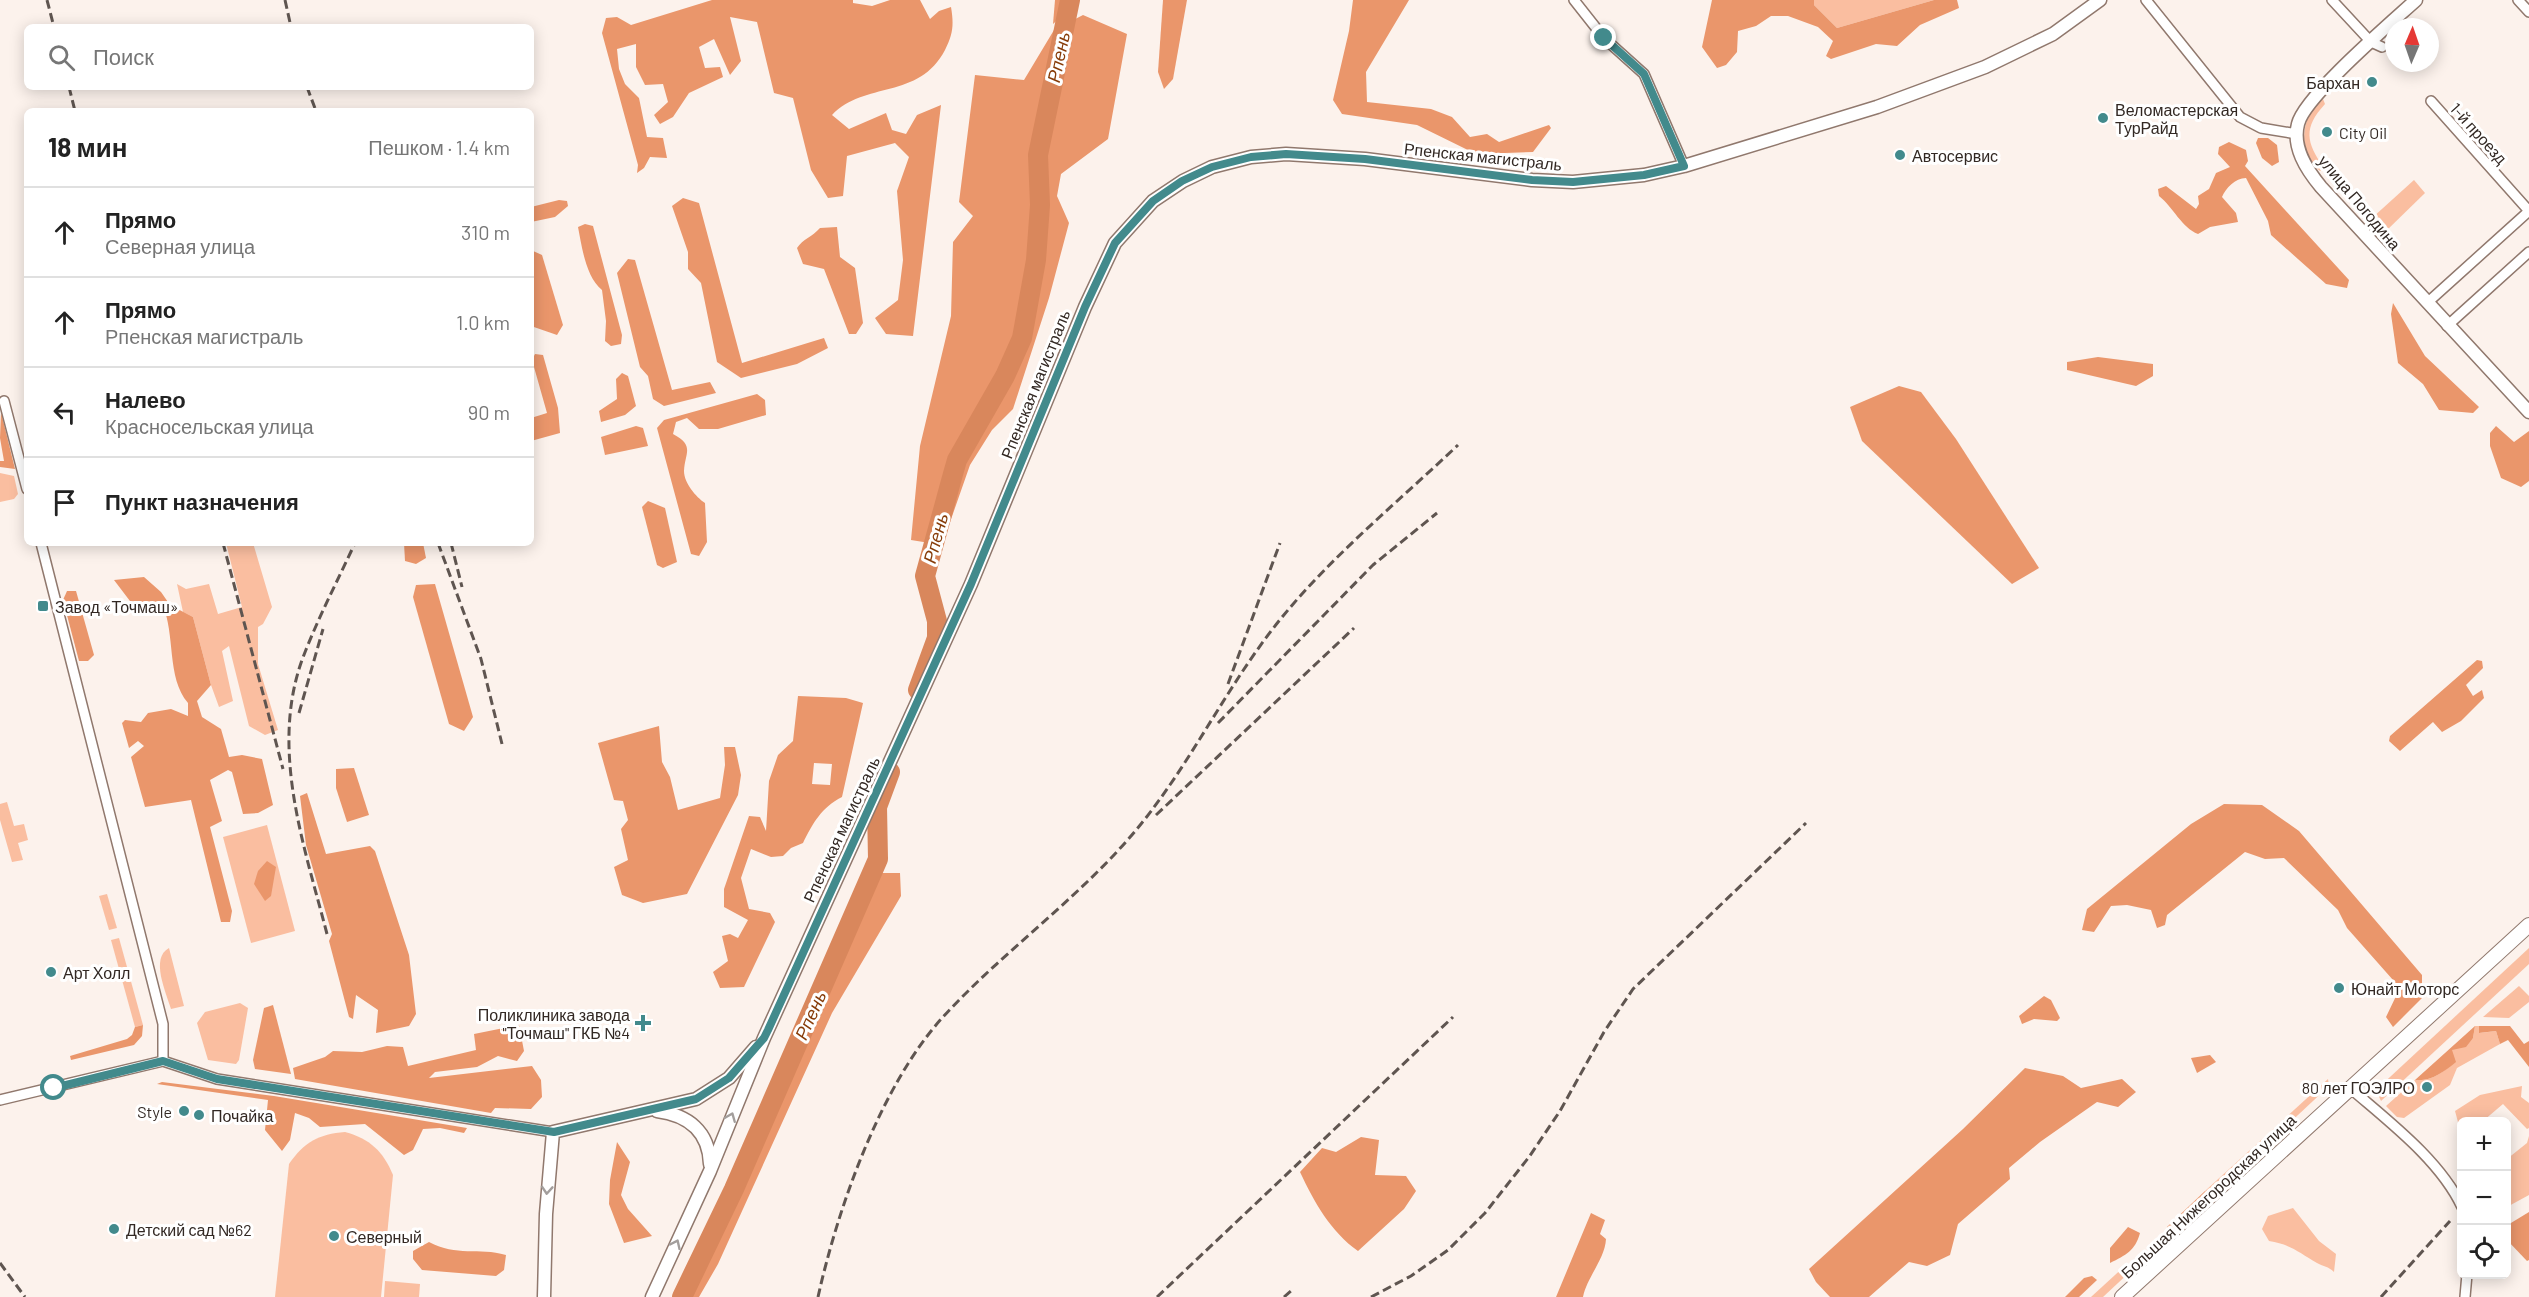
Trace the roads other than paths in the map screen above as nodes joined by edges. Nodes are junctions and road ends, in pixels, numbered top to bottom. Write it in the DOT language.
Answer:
graph roads {
  1 [pos="1574,0"];
  2 [pos="2100,0"];
  3 [pos="2146,0"];
  4 [pos="2332,0"];
  5 [pos="2416,0"];
  6 [pos="2518,0"];
  7 [pos="2529,12"];
  8 [pos="2377,44"];
  9 [pos="2431,101"];
  10 [pos="2296,134"];
  11 [pos="1684,166"];
  12 [pos="2529,211"];
  13 [pos="2529,252"];
  14 [pos="2427,303"];
  15 [pos="2447,326"];
  16 [pos="4,401"];
  17 [pos="2529,412"];
  18 [pos="24,478"];
  19 [pos="42,546"];
  20 [pos="2529,925"];
  21 [pos="764,1038"];
  22 [pos="163,1061"];
  23 [pos="2349,1088"];
  24 [pos="0,1100"];
  25 [pos="653,1111"];
  26 [pos="554,1132"];
  27 [pos="710,1171"];
  28 [pos="2457,1200"];
  29 [pos="544,1274"];
  30 [pos="2467,1279"];
  31 [pos="544,1297"];
  32 [pos="550,1297"];
  33 [pos="652,1297"];
  34 [pos="2122,1297"];
  35 [pos="2465,1297"];
  1 -- 11 [label="street"];
  2 -- 11 [label="main road, Рпенская магистраль"];
  3 -- 10 [label="street"];
  4 -- 8 [label="street"];
  5 -- 8 [label="main road"];
  6 -- 7 [label="street"];
  8 -- 10 [label="main road"];
  9 -- 12 [label="street, 1-й проезд"];
  10 -- 14 [label="main road, улица Погодина"];
  11 -- 21 [label="main road, Рпенская магистраль"];
  12 -- 14 [label="street"];
  13 -- 15 [label="street"];
  14 -- 15 [label="main road, улица Погодина"];
  15 -- 17 [label="main road, улица Погодина"];
  16 -- 18 [label="street"];
  19 -- 22 [label="street"];
  20 -- 23 [label="main road, Большая Нижегородская улица"];
  21 -- 25 [label="main road, Рпенская магистраль"];
  27 -- 21 [label="main road, Рпенская магистраль, one-way"];
  22 -- 24 [label="street"];
  22 -- 26 [label="street"];
  23 -- 28 [label="street"];
  23 -- 34 [label="main road, Большая Нижегородская улица"];
  25 -- 26 [label="main road, Рпенская магистраль"];
  25 -- 27 [label="main road, Рпенская магистраль"];
  26 -- 29 [label="main road, one-way"];
  33 -- 27 [label="main road, Рпенская магистраль, one-way"];
  29 -- 31 [label="main road"];
  29 -- 32 [label="main road"];
  30 -- 35 [label="street"];
}
